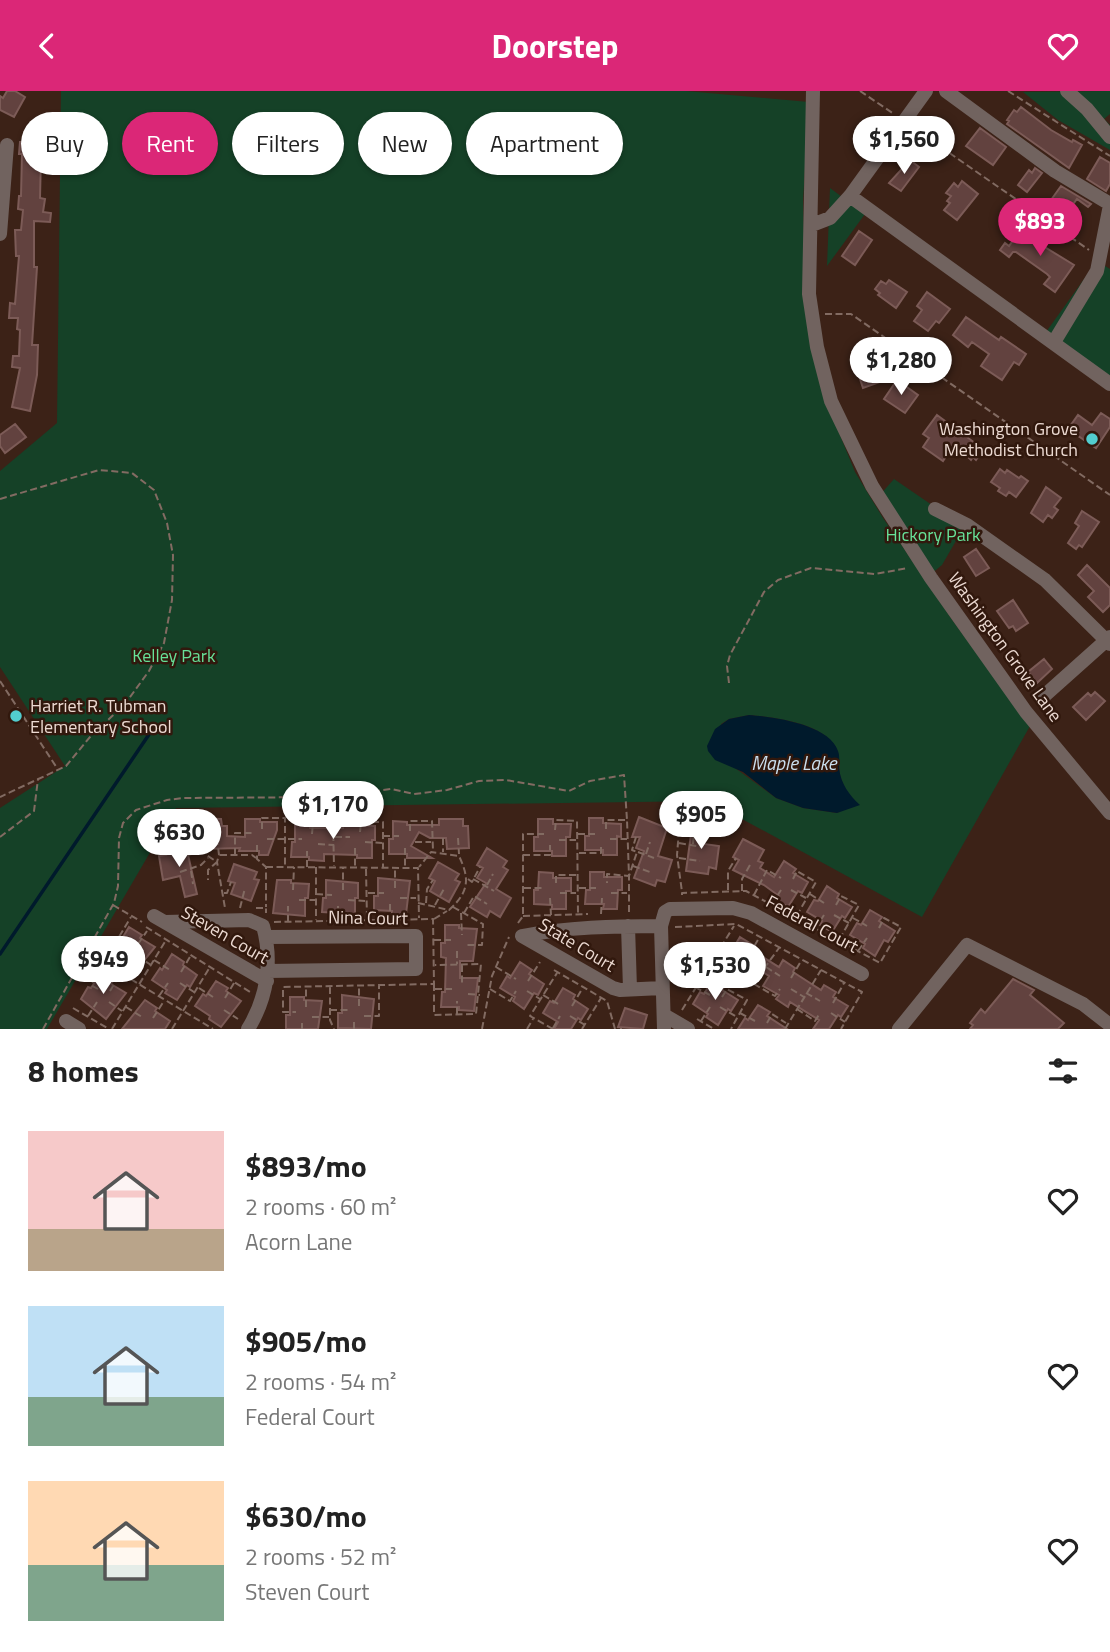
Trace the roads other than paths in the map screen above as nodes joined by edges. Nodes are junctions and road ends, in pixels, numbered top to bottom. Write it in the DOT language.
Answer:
graph roads {
  1 [pos="813,91"];
  2 [pos="926,91"];
  3 [pos="946,91"];
  4 [pos="1067,91"];
  5 [pos="1110,137"];
  6 [pos="8,145"];
  7 [pos="1,196"];
  8 [pos="850,196"];
  9 [pos="1110,204"];
  10 [pos="812,225"];
  11 [pos="0,234"];
  12 [pos="1054,342"];
  13 [pos="1110,384"];
  14 [pos="935,509"];
  15 [pos="1109,640"];
  16 [pos="1044,696"];
  17 [pos="1110,813"];
  18 [pos="629,920"];
  19 [pos="665,923"];
  20 [pos="267,927"];
  21 [pos="862,974"];
  22 [pos="267,976"];
  23 [pos="662,988"];
  24 [pos="630,989"];
  25 [pos="66,1021"];
  26 [pos="664,1022"];
  27 [pos="244,1025"];
  28 [pos="694,1025"];
  29 [pos="1110,1025"];
  30 [pos="79,1029"];
  31 [pos="899,1029"];
  1 -- 10 [label="street, Washington Grove Lane"];
  2 -- 8 [label="street"];
  3 -- 9 [label="street"];
  4 -- 5 [label="street"];
  6 -- 7 [label="street"];
  7 -- 11 [label="street"];
  8 -- 10 [label="street"];
  8 -- 12 [label="street"];
  9 -- 12 [label="street"];
  10 -- 17 [label="street, Washington Grove Lane"];
  12 -- 13 [label="street"];
  14 -- 15 [label="street"];
  15 -- 16 [label="street"];
  18 -- 19 [label="street, State Court"];
  18 -- 24 [label="street"];
  18 -- 24 [label="street, State Court"];
  19 -- 21 [label="street, Federal Court"];
  19 -- 23 [label="street"];
  20 -- 22 [label="street"];
  20 -- 22 [label="street, Steven Court"];
  20 -- 22 [label="street, Nina Court"];
  22 -- 27 [label="street"];
  23 -- 24 [label="street, State Court"];
  23 -- 26 [label="street"];
  25 -- 30 [label="street"];
  26 -- 28 [label="street"];
  29 -- 31 [label="street"];
}
